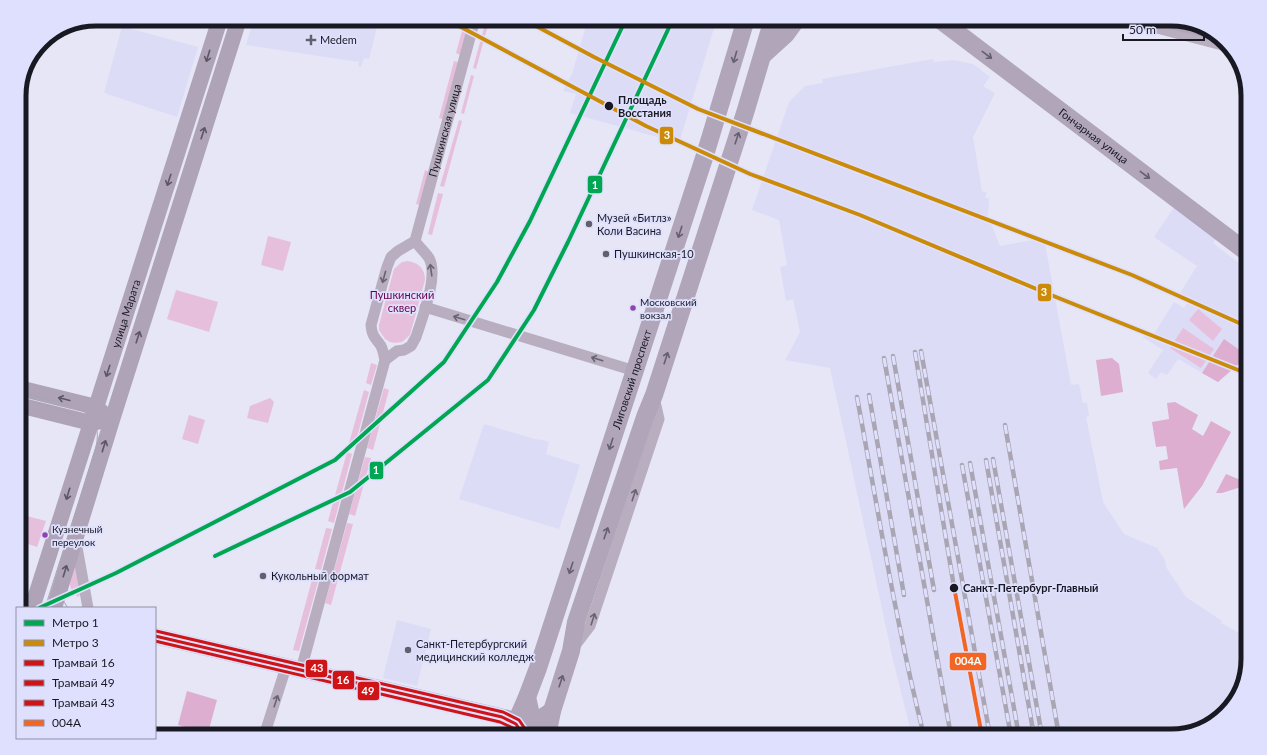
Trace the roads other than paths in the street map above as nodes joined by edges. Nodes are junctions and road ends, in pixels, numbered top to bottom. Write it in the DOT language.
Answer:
graph roads {
  1 [pos="218,26"];
  2 [pos="237,26"];
  3 [pos="473,26"];
  4 [pos="744,26"];
  5 [pos="792,26"];
  6 [pos="948,26"];
  7 [pos="772,27"];
  8 [pos="1192,29"];
  9 [pos="1209,37"];
  10 [pos="764,54"];
  11 [pos="690,202"];
  12 [pos="714,210"];
  13 [pos="414,246"];
  14 [pos="1241,248"];
  15 [pos="425,307"];
  16 [pos="381,347"];
  17 [pos="397,351"];
  18 [pos="385,360"];
  19 [pos="635,371"];
  20 [pos="26,390"];
  21 [pos="26,407"];
  22 [pos="96,407"];
  23 [pos="112,420"];
  24 [pos="91,423"];
  25 [pos="75,540"];
  26 [pos="30,607"];
  27 [pos="54,607"];
  28 [pos="88,607"];
  29 [pos="156,636"];
  30 [pos="294,668"];
  31 [pos="534,726"];
  32 [pos="267,729"];
  1 -- 22 [label="street, улица Марата, one-way"];
  23 -- 2 [label="street, улица Марата, one-way"];
  3 -- 13 [label="street, Пушкинская улица"];
  4 -- 11 [label="main road, Лиговский проспект, one-way"];
  5 -- 10 [label="main road"];
  6 -- 14 [label="main road, Гончарная улица, one-way"];
  7 -- 10 [label="main road"];
  8 -- 9 [label="street"];
  12 -- 10 [label="main road, one-way"];
  11 -- 12 [label="main road"];
  11 -- 19 [label="main road, Лиговский проспект, one-way"];
  31 -- 12 [label="main road, one-way"];
  15 -- 13 [label="street, one-way"];
  13 -- 16 [label="street, one-way"];
  15 -- 17 [label="street"];
  19 -- 15 [label="street, one-way"];
  16 -- 17 [label="street"];
  16 -- 18 [label="street"];
  17 -- 18 [label="street"];
  18 -- 30 [label="street"];
  19 -- 31 [label="main road, Лиговский проспект, one-way"];
  22 -- 20 [label="street, one-way"];
  21 -- 24 [label="street"];
  22 -- 23 [label="street"];
  22 -- 24 [label="street, улица Марата"];
  23 -- 24 [label="street"];
  25 -- 23 [label="street, улица Марата, one-way"];
  24 -- 26 [label="street, улица Марата, one-way"];
  27 -- 25 [label="street, улица Марата, one-way"];
  25 -- 28 [label="street, улица Марата"];
  29 -- 30 [label="street"];
  30 -- 31 [label="street"];
  32 -- 30 [label="street, one-way"];
}
